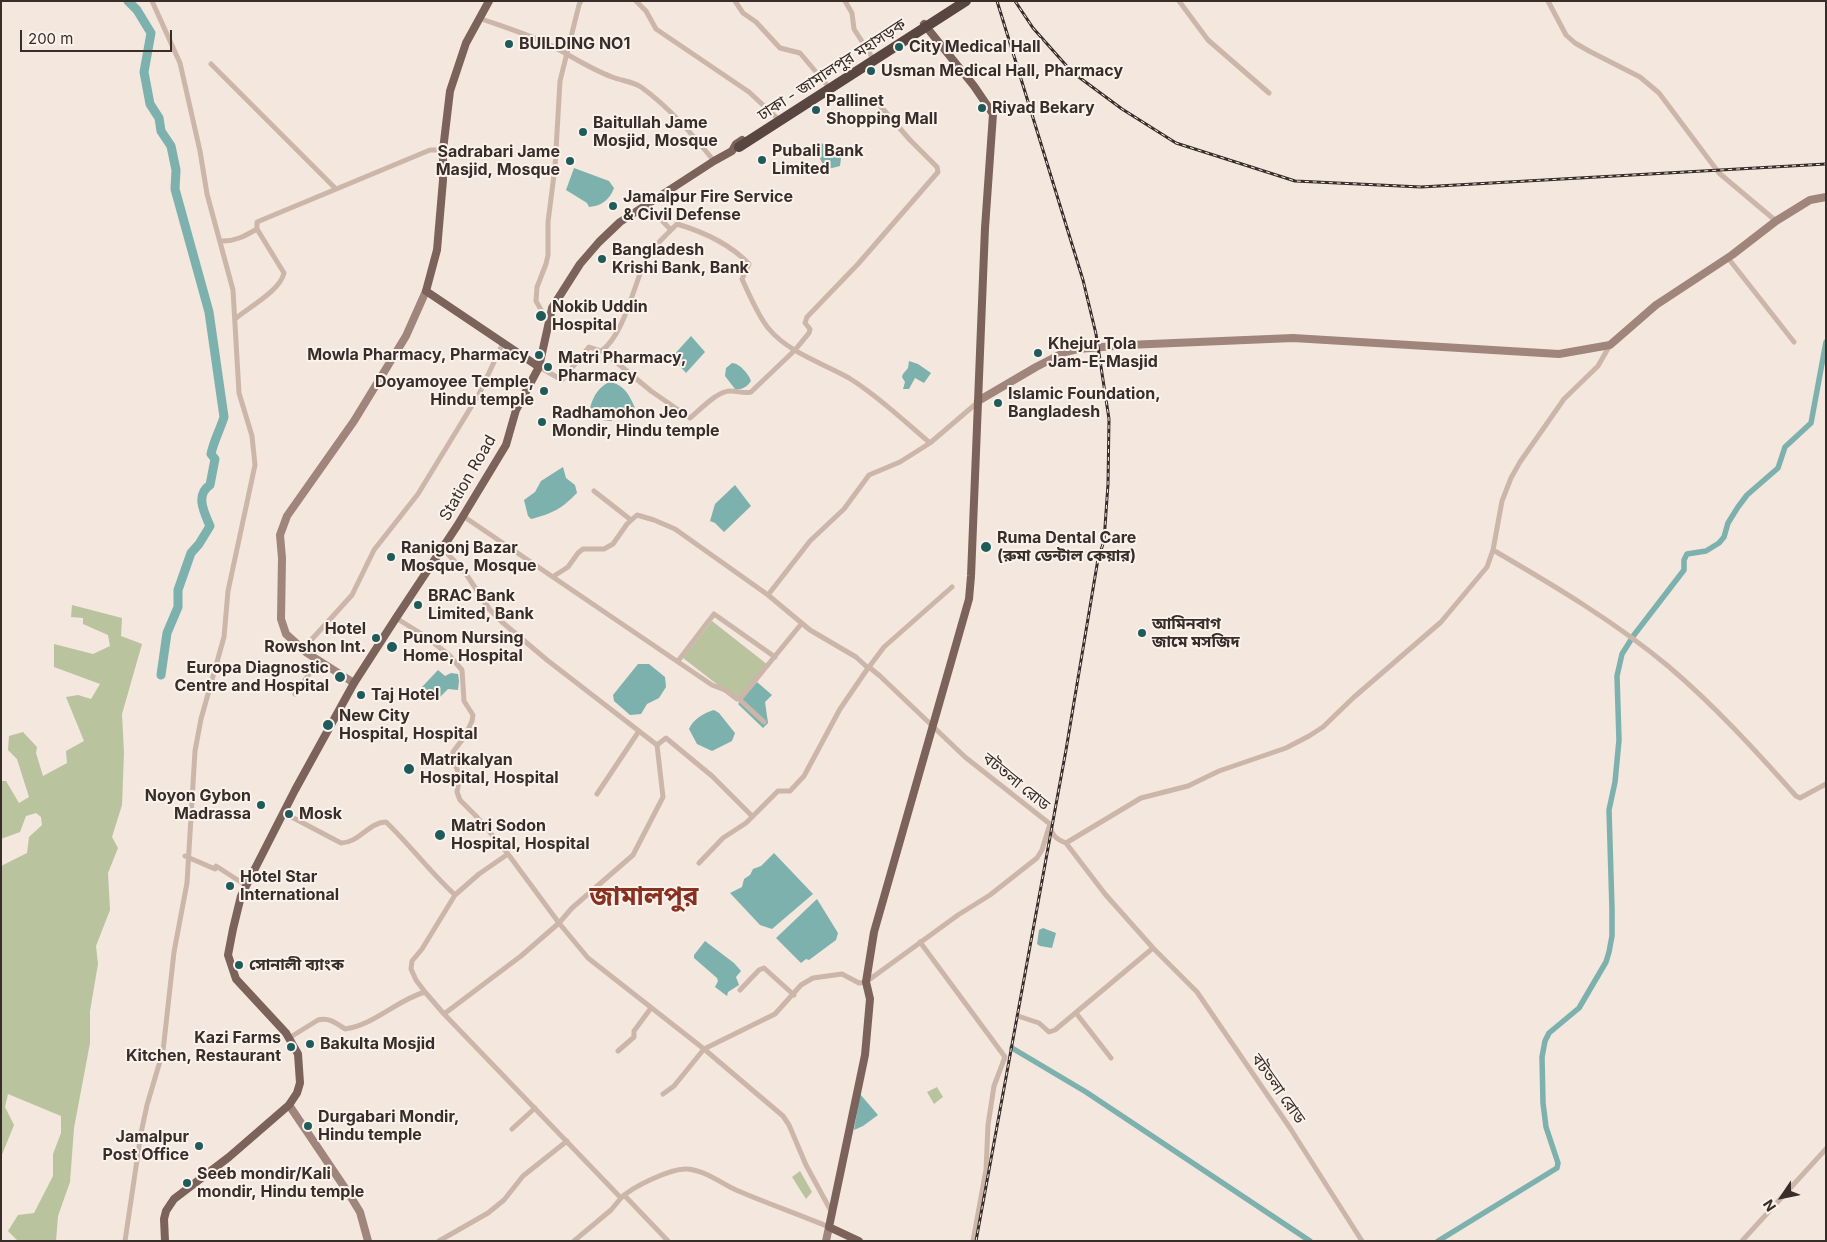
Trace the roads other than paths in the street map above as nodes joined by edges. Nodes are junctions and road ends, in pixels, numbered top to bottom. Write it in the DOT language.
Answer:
graph roads {
  1 [pos="152,1"];
  2 [pos="489,1"];
  3 [pos="581,1"];
  4 [pos="636,1"];
  5 [pos="735,1"];
  6 [pos="845,1"];
  7 [pos="959,1"];
  8 [pos="966,1"];
  9 [pos="1179,1"];
  10 [pos="1548,1"];
  11 [pos="479,18"];
  12 [pos="924,24"];
  13 [pos="566,56"];
  14 [pos="872,57"];
  15 [pos="211,64"];
  16 [pos="827,85"];
  17 [pos="1268,93"];
  18 [pos="876,102"];
  19 [pos="777,118"];
  20 [pos="739,147"];
  21 [pos="442,150"];
  22 [pos="714,161"];
  23 [pos="336,189"];
  24 [pos="1826,197"];
  25 [pos="647,204"];
  26 [pos="1776,221"];
  27 [pos="257,229"];
  28 [pos="671,230"];
  29 [pos="220,241"];
  30 [pos="1728,258"];
  31 [pos="426,291"];
  32 [pos="236,319"];
  33 [pos="549,322"];
  34 [pos="1794,342"];
  35 [pos="503,343"];
  36 [pos="1610,345"];
  37 [pos="795,350"];
  38 [pos="601,351"];
  39 [pos="539,367"];
  40 [pos="978,401"];
  41 [pos="930,443"];
  42 [pos="594,491"];
  43 [pos="464,516"];
  44 [pos="631,520"];
  45 [pos="442,548"];
  46 [pos="1493,550"];
  47 [pos="554,576"];
  48 [pos="952,587"];
  49 [pos="768,595"];
  50 [pos="396,618"];
  51 [pos="802,623"];
  52 [pos="303,649"];
  53 [pos="775,657"];
  54 [pos="319,660"];
  55 [pos="678,662"];
  56 [pos="868,668"];
  57 [pos="354,684"];
  58 [pos="296,694"];
  59 [pos="739,700"];
  60 [pos="764,722"];
  61 [pos="934,726"];
  62 [pos="640,731"];
  63 [pos="657,745"];
  64 [pos="1826,784"];
  65 [pos="597,794"];
  66 [pos="284,813"];
  67 [pos="752,816"];
  68 [pos="1050,824"];
  69 [pos="1066,843"];
  70 [pos="508,854"];
  71 [pos="186,857"];
  72 [pos="699,863"];
  73 [pos="247,886"];
  74 [pos="454,895"];
  75 [pos="559,923"];
  76 [pos="920,942"];
  77 [pos="1153,948"];
  78 [pos="866,982"];
  79 [pos="740,990"];
  80 [pos="425,992"];
  81 [pos="794,994"];
  82 [pos="651,1008"];
  83 [pos="1076,1013"];
  84 [pos="444,1014"];
  85 [pos="1018,1016"];
  86 [pos="289,1038"];
  87 [pos="704,1049"];
  88 [pos="618,1052"];
  89 [pos="1111,1058"];
  90 [pos="663,1094"];
  91 [pos="290,1105"];
  92 [pos="535,1108"];
  93 [pos="512,1129"];
  94 [pos="567,1141"];
  95 [pos="1826,1149"];
  96 [pos="623,1197"];
  97 [pos="831,1211"];
  98 [pos="829,1227"];
  99 [pos="125,1241"];
  100 [pos="165,1241"];
  101 [pos="368,1241"];
  102 [pos="439,1241"];
  103 [pos="574,1241"];
  104 [pos="668,1241"];
  105 [pos="826,1241"];
  106 [pos="859,1241"];
  107 [pos="973,1241"];
  108 [pos="1362,1241"];
  109 [pos="1742,1241"];
  1 -- 29 [label="street"];
  2 -- 11 [label="main road"];
  3 -- 13 [label="street"];
  4 -- 19 [label="street"];
  5 -- 16 [label="street"];
  6 -- 14 [label="street"];
  7 -- 12 [label="main road, Station Road"];
  8 -- 20 [label="highway, ঢাকা - জামালপুর মহাসড়ক, bridge"];
  9 -- 17 [label="street"];
  10 -- 26 [label="street"];
  11 -- 13 [label="street"];
  11 -- 21 [label="main road"];
  12 -- 14 [label="main road, Station Road"];
  12 -- 40 [label="main road"];
  13 -- 22 [label="street"];
  13 -- 33 [label="street"];
  14 -- 16 [label="main road, Station Road"];
  15 -- 23 [label="street"];
  16 -- 19 [label="main road, Station Road"];
  18 -- 37 [label="street"];
  19 -- 22 [label="main road, Station Road"];
  21 -- 23 [label="street"];
  21 -- 31 [label="main road"];
  22 -- 25 [label="main road, Station Road"];
  23 -- 27 [label="street"];
  24 -- 26 [label="main road"];
  25 -- 28 [label="street"];
  25 -- 33 [label="main road, Station Road"];
  26 -- 30 [label="main road"];
  27 -- 29 [label="street"];
  27 -- 32 [label="street"];
  28 -- 37 [label="street"];
  28 -- 38 [label="street"];
  29 -- 32 [label="street"];
  30 -- 34 [label="street"];
  30 -- 36 [label="main road"];
  31 -- 35 [label="main road"];
  31 -- 52 [label="main road"];
  32 -- 71 [label="street"];
  33 -- 39 [label="main road, Station Road"];
  35 -- 39 [label="main road"];
  35 -- 52 [label="street"];
  36 -- 40 [label="main road"];
  36 -- 46 [label="street"];
  37 -- 38 [label="street"];
  37 -- 41 [label="street"];
  38 -- 39 [label="street"];
  39 -- 43 [label="main road, Station Road"];
  40 -- 41 [label="street"];
  40 -- 61 [label="main road"];
  41 -- 49 [label="street"];
  42 -- 44 [label="street"];
  43 -- 45 [label="main road, Station Road"];
  43 -- 47 [label="street"];
  44 -- 47 [label="street"];
  44 -- 49 [label="street, বটতলা রোড"];
  45 -- 50 [label="main road, Station Road"];
  45 -- 62 [label="street"];
  46 -- 64 [label="street"];
  46 -- 69 [label="street"];
  47 -- 55 [label="street"];
  48 -- 56 [label="street"];
  49 -- 51 [label="street, বটতলা রোড"];
  50 -- 57 [label="main road, Station Road"];
  50 -- 70 [label="street"];
  51 -- 53 [label="street"];
  51 -- 56 [label="street, বটতলা রোড"];
  52 -- 54 [label="main road"];
  53 -- 55 [label="street"];
  53 -- 59 [label="street"];
  54 -- 57 [label="main road"];
  54 -- 58 [label="street"];
  55 -- 59 [label="street"];
  56 -- 61 [label="street, বটতলা রোড"];
  56 -- 67 [label="street"];
  57 -- 66 [label="main road, Station Road"];
  59 -- 60 [label="street"];
  61 -- 68 [label="street, বটতলা রোড"];
  61 -- 78 [label="main road"];
  62 -- 63 [label="street"];
  62 -- 65 [label="street"];
  63 -- 67 [label="street"];
  63 -- 75 [label="street"];
  66 -- 73 [label="main road, Station Road"];
  66 -- 74 [label="street"];
  67 -- 72 [label="street"];
  68 -- 69 [label="street, বটতলা রোড"];
  68 -- 76 [label="street"];
  69 -- 77 [label="street, বটতলা রোড"];
  70 -- 74 [label="street"];
  70 -- 75 [label="street"];
  71 -- 73 [label="street"];
  71 -- 99 [label="street"];
  73 -- 86 [label="main road, Station Road"];
  74 -- 80 [label="street"];
  75 -- 82 [label="street"];
  75 -- 84 [label="street"];
  76 -- 78 [label="street"];
  76 -- 107 [label="street"];
  77 -- 83 [label="street"];
  77 -- 108 [label="street, বটতলা রোড"];
  78 -- 81 [label="street"];
  78 -- 97 [label="main road"];
  79 -- 81 [label="street"];
  80 -- 84 [label="street"];
  80 -- 86 [label="street"];
  81 -- 87 [label="street"];
  82 -- 87 [label="street"];
  82 -- 88 [label="street"];
  83 -- 85 [label="street"];
  83 -- 89 [label="street"];
  84 -- 92 [label="street"];
  86 -- 91 [label="main road, Station Road"];
  87 -- 90 [label="street"];
  87 -- 97 [label="street"];
  91 -- 100 [label="main road, Station Road"];
  91 -- 101 [label="main road"];
  92 -- 93 [label="street"];
  92 -- 94 [label="street"];
  94 -- 96 [label="street"];
  94 -- 102 [label="street"];
  95 -- 109 [label="street"];
  96 -- 98 [label="street"];
  96 -- 103 [label="street"];
  96 -- 104 [label="street"];
  97 -- 98 [label="main road"];
  98 -- 105 [label="main road"];
  98 -- 106 [label="main road"];
}
